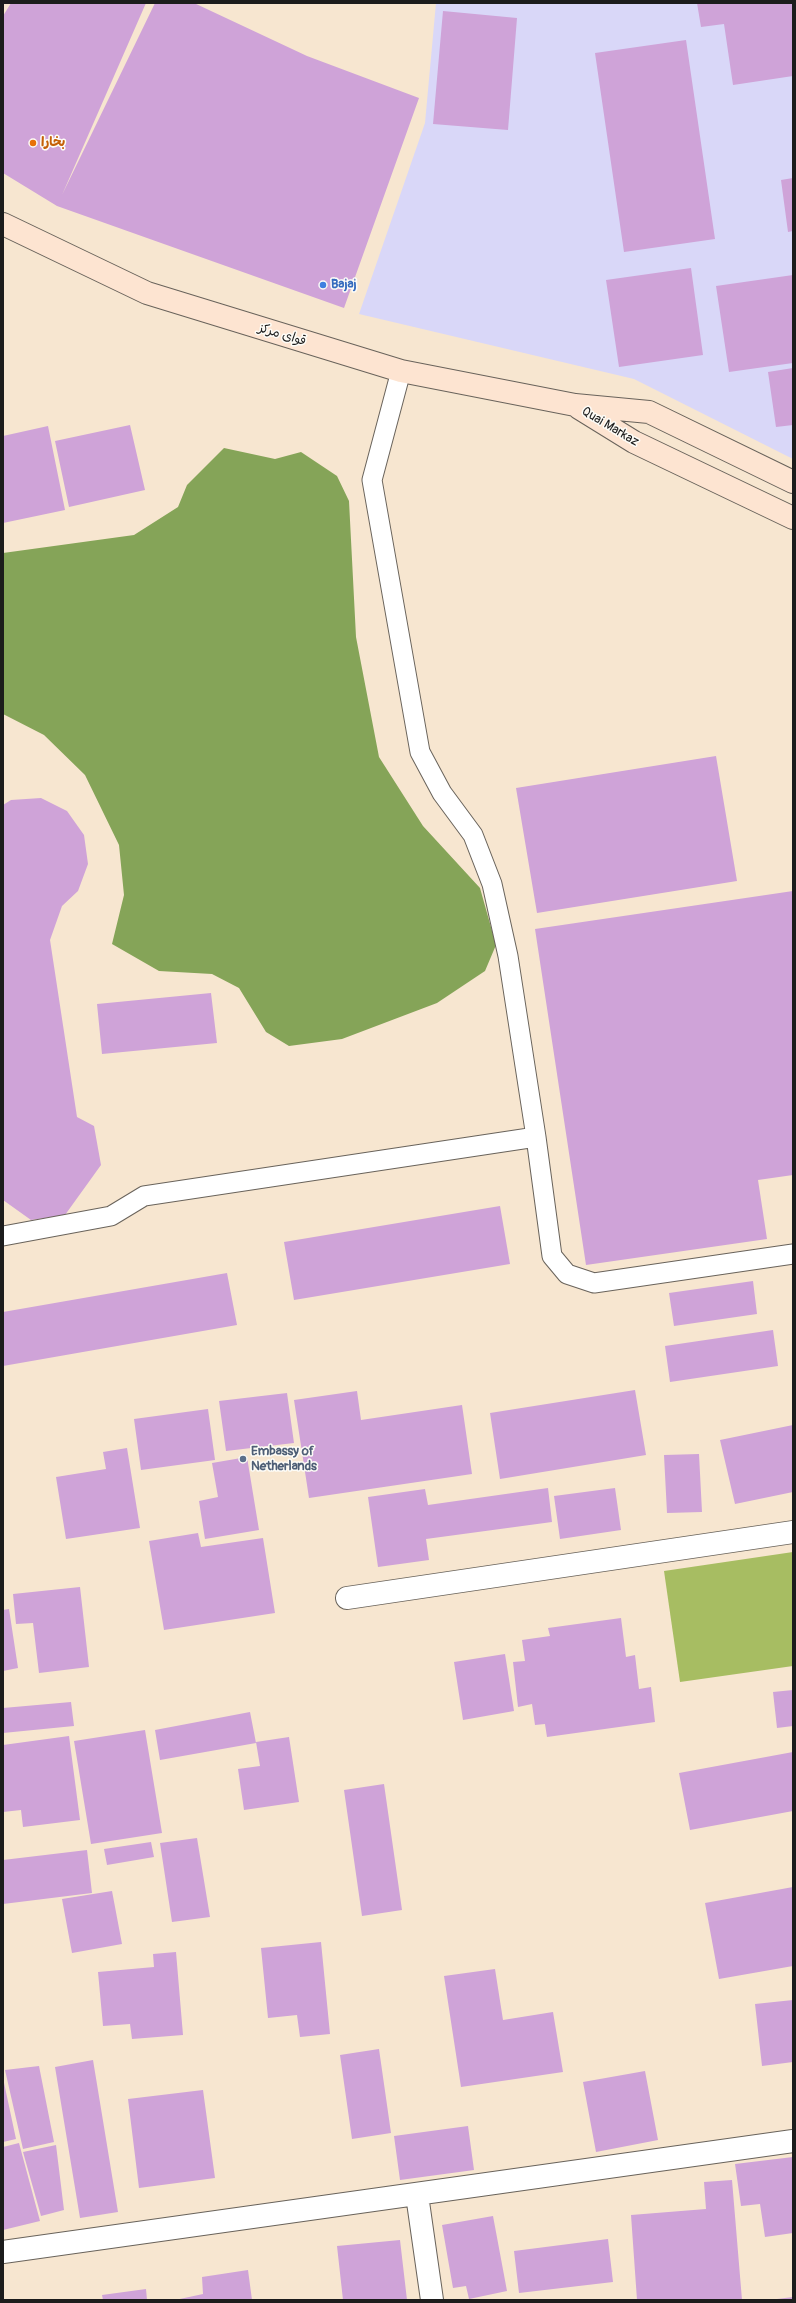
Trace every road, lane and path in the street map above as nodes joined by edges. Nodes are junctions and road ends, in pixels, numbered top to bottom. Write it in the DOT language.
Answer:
graph roads {
  1 [pos="3,224"];
  2 [pos="401,371"];
  3 [pos="575,405"];
  4 [pos="793,482"];
  5 [pos="793,518"];
  6 [pos="536,1137"];
  7 [pos="3,1236"];
  8 [pos="793,1254"];
  9 [pos="793,1532"];
  10 [pos="347,1598"];
  11 [pos="793,2141"];
  12 [pos="417,2195"];
  13 [pos="3,2252"];
  14 [pos="432,2300"];
  1 -- 2 [label="main road, قوای مرکز"];
  2 -- 3 [label="main road, قوای مرکز"];
  2 -- 6 [label="lane"];
  3 -- 4 [label="main road, Quai Markaz"];
  3 -- 5 [label="main road, Quai Markaz"];
  6 -- 7 [label="lane"];
  6 -- 8 [label="lane"];
  9 -- 10 [label="street"];
  11 -- 12 [label="street"];
  12 -- 13 [label="street"];
  12 -- 14 [label="street"];
}
